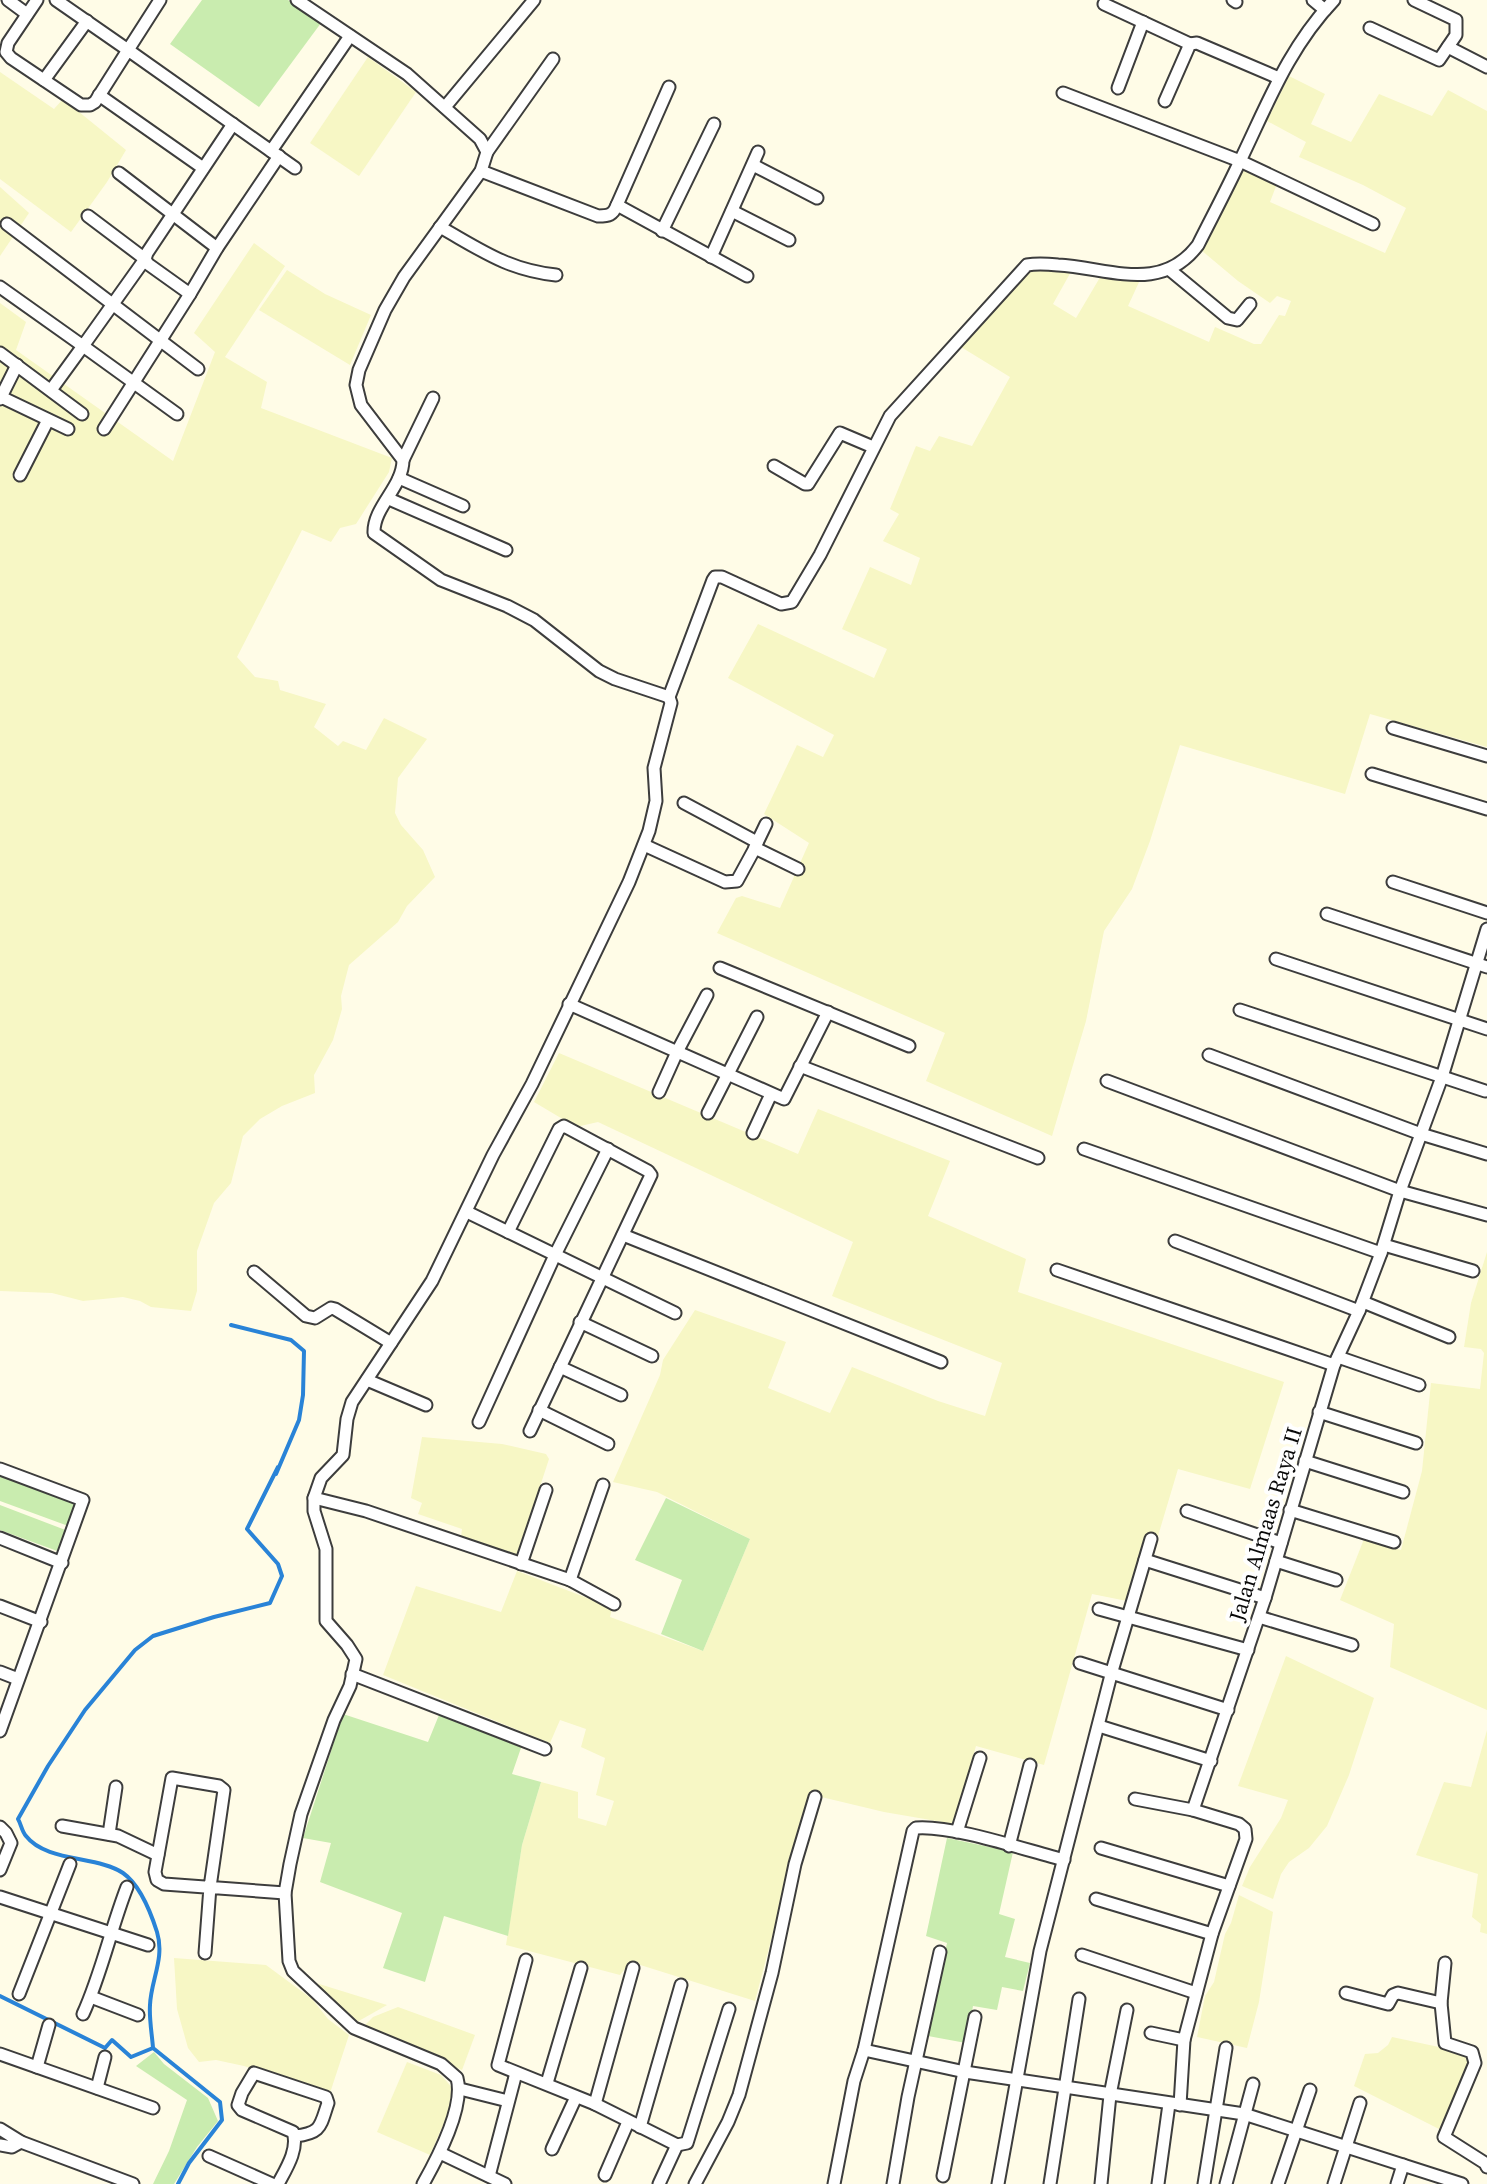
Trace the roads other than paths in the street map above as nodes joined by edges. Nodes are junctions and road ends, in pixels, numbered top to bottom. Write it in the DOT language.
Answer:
graph roads {
  1 [pos="8,0"];
  2 [pos="37,0"];
  3 [pos="56,0"];
  4 [pos="160,0"];
  5 [pos="297,0"];
  6 [pos="534,0"];
  7 [pos="1313,0"];
  8 [pos="1334,0"];
  9 [pos="1414,0"];
  10 [pos="1104,4"];
  11 [pos="1437,5"];
  12 [pos="1325,10"];
  13 [pos="27,14"];
  14 [pos="87,21"];
  15 [pos="1143,22"];
  16 [pos="1370,28"];
  17 [pos="350,36"];
  18 [pos="1190,44"];
  19 [pos="3,45"];
  20 [pos="1448,47"];
  21 [pos="128,50"];
  22 [pos="553,59"];
  23 [pos="1487,67"];
  24 [pos="1279,78"];
  25 [pos="44,80"];
  26 [pos="669,87"];
  27 [pos="1118,88"];
  28 [pos="1063,93"];
  29 [pos="99,95"];
  30 [pos="1165,101"];
  31 [pos="445,107"];
  32 [pos="233,124"];
  33 [pos="714,124"];
  34 [pos="487,152"];
  35 [pos="758,152"];
  36 [pos="275,154"];
  37 [pos="1240,161"];
  38 [pos="753,165"];
  39 [pos="203,168"];
  40 [pos="295,168"];
  41 [pos="481,171"];
  42 [pos="119,173"];
  43 [pos="817,198"];
  44 [pos="617,205"];
  45 [pos="732,211"];
  46 [pos="172,213"];
  47 [pos="88,216"];
  48 [pos="7,224"];
  49 [pos="1373,224"];
  50 [pos="440,227"];
  51 [pos="662,231"];
  52 [pos="789,240"];
  53 [pos="217,248"];
  54 [pos="711,257"];
  55 [pos="145,259"];
  56 [pos="1170,270"];
  57 [pos="556,275"];
  58 [pos="747,276"];
  59 [pos="0,287"];
  60 [pos="190,294"];
  61 [pos="114,304"];
  62 [pos="1250,304"];
  63 [pos="161,340"];
  64 [pos="83,346"];
  65 [pos="0,353"];
  66 [pos="17,365"];
  67 [pos="198,369"];
  68 [pos="133,382"];
  69 [pos="51,390"];
  70 [pos="0,398"];
  71 [pos="433,398"];
  72 [pos="82,414"];
  73 [pos="177,414"];
  74 [pos="48,420"];
  75 [pos="68,429"];
  76 [pos="104,429"];
  77 [pos="873,447"];
  78 [pos="403,460"];
  79 [pos="774,466"];
  80 [pos="20,475"];
  81 [pos="399,478"];
  82 [pos="389,499"];
  83 [pos="463,506"];
  84 [pos="506,550"];
  85 [pos="669,697"];
  86 [pos="1393,728"];
  87 [pos="1487,756"];
  88 [pos="1372,774"];
  89 [pos="684,803"];
  90 [pos="1487,809"];
  91 [pos="766,824"];
  92 [pos="644,845"];
  93 [pos="756,845"];
  94 [pos="798,869"];
  95 [pos="1393,882"];
  96 [pos="1487,913"];
  97 [pos="1327,914"];
  98 [pos="1487,929"];
  99 [pos="1276,959"];
  100 [pos="1482,965"];
  101 [pos="720,968"];
  102 [pos="707,995"];
  103 [pos="569,1004"];
  104 [pos="1240,1010"];
  105 [pos="828,1012"];
  106 [pos="757,1017"];
  107 [pos="1458,1020"];
  108 [pos="1487,1029"];
  109 [pos="909,1046"];
  110 [pos="677,1052"];
  111 [pos="1209,1055"];
  112 [pos="800,1066"];
  113 [pos="727,1074"];
  114 [pos="1442,1077"];
  115 [pos="1107,1081"];
  116 [pos="1485,1091"];
  117 [pos="659,1092"];
  118 [pos="771,1094"];
  119 [pos="708,1113"];
  120 [pos="753,1133"];
  121 [pos="1421,1134"];
  122 [pos="608,1149"];
  123 [pos="1084,1149"];
  124 [pos="1487,1154"];
  125 [pos="1038,1158"];
  126 [pos="1400,1191"];
  127 [pos="467,1212"];
  128 [pos="1487,1215"];
  129 [pos="508,1232"];
  130 [pos="623,1235"];
  131 [pos="1175,1241"];
  132 [pos="1383,1249"];
  133 [pos="555,1255"];
  134 [pos="1057,1270"];
  135 [pos="1473,1271"];
  136 [pos="254,1272"];
  137 [pos="601,1277"];
  138 [pos="1361,1307"];
  139 [pos="675,1313"];
  140 [pos="580,1322"];
  141 [pos="1449,1337"];
  142 [pos="391,1343"];
  143 [pos="652,1356"];
  144 [pos="1336,1361"];
  145 [pos="941,1362"];
  146 [pos="560,1367"];
  147 [pos="367,1380"];
  148 [pos="1419,1385"];
  149 [pos="621,1395"];
  150 [pos="426,1405"];
  151 [pos="539,1410"];
  152 [pos="1319,1412"];
  153 [pos="479,1422"];
  154 [pos="530,1431"];
  155 [pos="1416,1443"];
  156 [pos="608,1444"];
  157 [pos="1305,1461"];
  158 [pos="0,1469"];
  159 [pos="603,1485"];
  160 [pos="546,1490"];
  161 [pos="1403,1492"];
  162 [pos="314,1498"];
  163 [pos="1290,1510"];
  164 [pos="1187,1511"];
  165 [pos="0,1538"];
  166 [pos="1151,1539"];
  167 [pos="1394,1542"];
  168 [pos="1281,1543"];
  169 [pos="1145,1560"];
  170 [pos="1276,1561"];
  171 [pos="62,1563"];
  172 [pos="521,1564"];
  173 [pos="570,1580"];
  174 [pos="1336,1580"];
  175 [pos="1265,1598"];
  176 [pos="614,1604"];
  177 [pos="0,1606"];
  178 [pos="1099,1609"];
  179 [pos="1259,1617"];
  180 [pos="1129,1618"];
  181 [pos="41,1622"];
  182 [pos="1352,1645"];
  183 [pos="1248,1650"];
  184 [pos="1080,1663"];
  185 [pos="1112,1671"];
  186 [pos="0,1672"];
  187 [pos="352,1674"];
  188 [pos="18,1679"];
  189 [pos="1228,1710"];
  190 [pos="1099,1726"];
  191 [pos="0,1731"];
  192 [pos="545,1749"];
  193 [pos="980,1758"];
  194 [pos="1211,1761"];
  195 [pos="1030,1765"];
  196 [pos="116,1787"];
  197 [pos="815,1797"];
  198 [pos="1135,1799"];
  199 [pos="1193,1810"];
  200 [pos="62,1826"];
  201 [pos="0,1827"];
  202 [pos="957,1832"];
  203 [pos="109,1834"];
  204 [pos="1009,1846"];
  205 [pos="1101,1848"];
  206 [pos="158,1855"];
  207 [pos="1064,1860"];
  208 [pos="70,1864"];
  209 [pos="0,1870"];
  210 [pos="1229,1886"];
  211 [pos="127,1887"];
  212 [pos="210,1887"];
  213 [pos="285,1893"];
  214 [pos="0,1897"];
  215 [pos="1096,1899"];
  216 [pos="52,1914"];
  217 [pos="109,1933"];
  218 [pos="1212,1934"];
  219 [pos="148,1945"];
  220 [pos="940,1952"];
  221 [pos="205,1953"];
  222 [pos="1082,1955"];
  223 [pos="526,1960"];
  224 [pos="1445,1963"];
  225 [pos="581,1968"];
  226 [pos="633,1968"];
  227 [pos="681,1985"];
  228 [pos="1196,1993"];
  229 [pos="1346,1993"];
  230 [pos="19,1994"];
  231 [pos="91,1997"];
  232 [pos="1079,1999"];
  233 [pos="1441,2003"];
  234 [pos="729,2009"];
  235 [pos="1127,2010"];
  236 [pos="83,2014"];
  237 [pos="138,2015"];
  238 [pos="975,2017"];
  239 [pos="49,2025"];
  240 [pos="1151,2033"];
  241 [pos="1184,2040"];
  242 [pos="1226,2048"];
  243 [pos="864,2050"];
  244 [pos="0,2054"];
  245 [pos="105,2057"];
  246 [pos="915,2062"];
  247 [pos="37,2067"];
  248 [pos="965,2072"];
  249 [pos="516,2073"];
  250 [pos="1015,2080"];
  251 [pos="547,2083"];
  252 [pos="1253,2084"];
  253 [pos="97,2088"];
  254 [pos="1065,2088"];
  255 [pos="460,2089"];
  256 [pos="1310,2090"];
  257 [pos="1110,2095"];
  258 [pos="576,2097"];
  259 [pos="508,2101"];
  260 [pos="1360,2103"];
  261 [pos="595,2104"];
  262 [pos="1175,2104"];
  263 [pos="153,2108"];
  264 [pos="1217,2110"];
  265 [pos="1244,2114"];
  266 [pos="634,2124"];
  267 [pos="0,2129"];
  268 [pos="1297,2131"];
  269 [pos="295,2136"];
  270 [pos="21,2142"];
  271 [pos="0,2145"];
  272 [pos="677,2145"];
  273 [pos="1346,2146"];
  274 [pos="552,2149"];
  275 [pos="440,2153"];
  276 [pos="209,2156"];
  277 [pos="1403,2165"];
  278 [pos="1487,2167"];
  279 [pos="605,2175"];
  280 [pos="489,2176"];
  281 [pos="943,2176"];
  282 [pos="133,2184"];
  283 [pos="272,2184"];
  284 [pos="278,2184"];
  285 [pos="423,2184"];
  286 [pos="505,2184"];
  287 [pos="659,2184"];
  288 [pos="695,2184"];
  289 [pos="834,2184"];
  290 [pos="893,2184"];
  291 [pos="998,2184"];
  292 [pos="1050,2184"];
  293 [pos="1101,2184"];
  294 [pos="1158,2184"];
  295 [pos="1204,2184"];
  296 [pos="1226,2184"];
  297 [pos="1278,2184"];
  298 [pos="1334,2184"];
  299 [pos="1397,2184"];
  300 [pos="1462,2184"];
  1 -- 13 [label="street"];
  2 -- 13 [label="street"];
  3 -- 14 [label="street"];
  4 -- 21 [label="street"];
  5 -- 17 [label="street"];
  6 -- 31 [label="street"];
  7 -- 12 [label="street"];
  8 -- 12 [label="street"];
  9 -- 11 [label="street"];
  10 -- 15 [label="street"];
  11 -- 20 [label="street"];
  12 -- 24 [label="street"];
  13 -- 19 [label="street"];
  14 -- 21 [label="street"];
  14 -- 25 [label="street"];
  15 -- 18 [label="street"];
  15 -- 27 [label="street"];
  16 -- 20 [label="street"];
  17 -- 31 [label="street"];
  17 -- 36 [label="street"];
  18 -- 24 [label="street"];
  18 -- 30 [label="street"];
  19 -- 25 [label="street"];
  20 -- 23 [label="street"];
  21 -- 29 [label="street"];
  21 -- 32 [label="street"];
  22 -- 34 [label="street"];
  24 -- 37 [label="street"];
  25 -- 29 [label="street"];
  26 -- 44 [label="street"];
  28 -- 37 [label="street"];
  29 -- 39 [label="street"];
  31 -- 34 [label="street"];
  32 -- 36 [label="street"];
  32 -- 39 [label="street"];
  33 -- 51 [label="street"];
  34 -- 41 [label="street"];
  35 -- 38 [label="street"];
  36 -- 40 [label="street"];
  36 -- 53 [label="street"];
  37 -- 49 [label="street"];
  37 -- 56 [label="street"];
  38 -- 43 [label="street"];
  38 -- 45 [label="street"];
  39 -- 46 [label="street"];
  41 -- 44 [label="street"];
  41 -- 50 [label="street"];
  42 -- 46 [label="street"];
  44 -- 51 [label="street"];
  45 -- 52 [label="street"];
  45 -- 54 [label="street"];
  46 -- 53 [label="street"];
  46 -- 55 [label="street"];
  47 -- 55 [label="street"];
  48 -- 61 [label="street"];
  50 -- 57 [label="street"];
  50 -- 78 [label="street"];
  51 -- 54 [label="street"];
  53 -- 60 [label="street"];
  54 -- 58 [label="street"];
  55 -- 60 [label="street"];
  55 -- 61 [label="street"];
  56 -- 62 [label="street"];
  56 -- 77 [label="street"];
  59 -- 64 [label="street"];
  60 -- 63 [label="street"];
  61 -- 63 [label="street"];
  61 -- 64 [label="street"];
  63 -- 67 [label="street"];
  63 -- 68 [label="street"];
  64 -- 68 [label="street"];
  64 -- 69 [label="street"];
  65 -- 66 [label="street"];
  66 -- 69 [label="street"];
  66 -- 70 [label="street"];
  68 -- 73 [label="street"];
  68 -- 76 [label="street"];
  69 -- 72 [label="street"];
  70 -- 74 [label="street"];
  71 -- 78 [label="street"];
  74 -- 75 [label="street"];
  74 -- 80 [label="street"];
  77 -- 79 [label="street"];
  77 -- 85 [label="street"];
  78 -- 81 [label="street"];
  81 -- 82 [label="street"];
  81 -- 83 [label="street"];
  82 -- 84 [label="street"];
  82 -- 85 [label="street"];
  85 -- 92 [label="street"];
  86 -- 87 [label="street"];
  88 -- 90 [label="street"];
  89 -- 93 [label="street"];
  91 -- 93 [label="street"];
  92 -- 93 [label="street"];
  92 -- 103 [label="street"];
  93 -- 94 [label="street"];
  95 -- 96 [label="street"];
  97 -- 100 [label="street"];
  98 -- 100 [label="street, Jalan Almaas Raya II"];
  99 -- 107 [label="street"];
  100 -- 107 [label="street, Jalan Almaas Raya II"];
  101 -- 105 [label="street"];
  102 -- 110 [label="street"];
  103 -- 110 [label="street"];
  103 -- 127 [label="street"];
  104 -- 114 [label="street"];
  105 -- 109 [label="street"];
  105 -- 112 [label="street"];
  106 -- 113 [label="street"];
  107 -- 108 [label="street"];
  107 -- 114 [label="street, Jalan Almaas Raya II"];
  110 -- 113 [label="street"];
  110 -- 117 [label="street"];
  111 -- 121 [label="street"];
  112 -- 118 [label="street"];
  112 -- 125 [label="street"];
  113 -- 118 [label="street"];
  113 -- 119 [label="street"];
  114 -- 116 [label="street"];
  114 -- 121 [label="street, Jalan Almaas Raya II"];
  115 -- 126 [label="street"];
  118 -- 120 [label="street"];
  121 -- 124 [label="street"];
  121 -- 126 [label="street, Jalan Almaas Raya II"];
  122 -- 129 [label="street"];
  122 -- 130 [label="street"];
  122 -- 133 [label="street"];
  123 -- 132 [label="street"];
  126 -- 128 [label="street"];
  126 -- 132 [label="street, Jalan Almaas Raya II"];
  127 -- 129 [label="street"];
  127 -- 142 [label="street"];
  129 -- 133 [label="street"];
  130 -- 137 [label="street"];
  130 -- 145 [label="street"];
  131 -- 138 [label="street"];
  132 -- 135 [label="street"];
  132 -- 138 [label="street, Jalan Almaas Raya II"];
  133 -- 137 [label="street"];
  133 -- 153 [label="street"];
  134 -- 144 [label="street"];
  136 -- 142 [label="street"];
  137 -- 139 [label="street"];
  137 -- 140 [label="street"];
  138 -- 141 [label="street"];
  138 -- 144 [label="street, Jalan Almaas Raya II"];
  140 -- 143 [label="street"];
  140 -- 146 [label="street"];
  142 -- 147 [label="street"];
  144 -- 148 [label="street"];
  144 -- 152 [label="street, Jalan Almaas Raya II"];
  146 -- 149 [label="street"];
  146 -- 151 [label="street"];
  147 -- 150 [label="street"];
  147 -- 162 [label="street"];
  151 -- 154 [label="street"];
  151 -- 156 [label="street"];
  152 -- 155 [label="street"];
  152 -- 157 [label="street, Jalan Almaas Raya II"];
  157 -- 161 [label="street"];
  157 -- 163 [label="street, Jalan Almaas Raya II"];
  158 -- 171 [label="street"];
  159 -- 173 [label="street"];
  160 -- 172 [label="street"];
  162 -- 172 [label="street"];
  162 -- 187 [label="street"];
  163 -- 167 [label="street"];
  163 -- 168 [label="street, Jalan Almaas Raya II"];
  164 -- 168 [label="street"];
  165 -- 171 [label="street"];
  166 -- 169 [label="street"];
  168 -- 170 [label="street, Jalan Almaas Raya II"];
  169 -- 175 [label="street"];
  169 -- 180 [label="street"];
  170 -- 174 [label="street"];
  170 -- 175 [label="street, Jalan Almaas Raya II"];
  171 -- 181 [label="street"];
  172 -- 173 [label="street"];
  173 -- 176 [label="street"];
  175 -- 179 [label="street, Jalan Almaas Raya II"];
  177 -- 181 [label="street"];
  178 -- 180 [label="street"];
  179 -- 182 [label="street"];
  179 -- 183 [label="street, Jalan Almaas Raya II"];
  180 -- 183 [label="street"];
  180 -- 185 [label="street"];
  181 -- 188 [label="street"];
  183 -- 189 [label="street, Jalan Almaas Raya II"];
  184 -- 185 [label="street"];
  185 -- 189 [label="street"];
  185 -- 190 [label="street"];
  186 -- 188 [label="street"];
  187 -- 192 [label="street"];
  187 -- 213 [label="street"];
  188 -- 191 [label="street"];
  189 -- 194 [label="street, Jalan Almaas Raya II"];
  190 -- 194 [label="street"];
  190 -- 207 [label="street"];
  193 -- 202 [label="street"];
  194 -- 199 [label="street, Jalan Almaas Raya II"];
  195 -- 204 [label="street"];
  196 -- 203 [label="street"];
  197 -- 288 [label="street"];
  198 -- 199 [label="street"];
  199 -- 210 [label="street"];
  200 -- 203 [label="street"];
  201 -- 209 [label="street"];
  202 -- 204 [label="street"];
  202 -- 243 [label="street"];
  203 -- 206 [label="street"];
  204 -- 207 [label="street"];
  205 -- 210 [label="street"];
  206 -- 212 [label="street"];
  206 -- 212 [label="street"];
  207 -- 250 [label="street"];
  208 -- 216 [label="street"];
  210 -- 218 [label="street"];
  211 -- 217 [label="street"];
  212 -- 213 [label="street"];
  212 -- 221 [label="street"];
  213 -- 255 [label="street"];
  214 -- 216 [label="street"];
  215 -- 218 [label="street"];
  216 -- 217 [label="street"];
  216 -- 230 [label="street"];
  217 -- 219 [label="street"];
  217 -- 231 [label="street"];
  218 -- 228 [label="street"];
  220 -- 246 [label="street"];
  222 -- 228 [label="street"];
  223 -- 249 [label="street"];
  224 -- 233 [label="street"];
  225 -- 251 [label="street"];
  226 -- 261 [label="street"];
  227 -- 266 [label="street"];
  228 -- 241 [label="street"];
  229 -- 233 [label="street"];
  231 -- 236 [label="street"];
  231 -- 237 [label="street"];
  232 -- 254 [label="street"];
  233 -- 278 [label="street"];
  234 -- 272 [label="street"];
  235 -- 257 [label="street"];
  238 -- 248 [label="street"];
  239 -- 247 [label="street"];
  240 -- 241 [label="street"];
  241 -- 262 [label="street"];
  242 -- 264 [label="street"];
  243 -- 246 [label="street"];
  243 -- 289 [label="street"];
  244 -- 247 [label="street"];
  245 -- 253 [label="street"];
  246 -- 248 [label="street"];
  246 -- 290 [label="street"];
  247 -- 253 [label="street"];
  248 -- 250 [label="street"];
  248 -- 281 [label="street"];
  249 -- 251 [label="street"];
  249 -- 259 [label="street"];
  250 -- 254 [label="street"];
  250 -- 291 [label="street"];
  251 -- 258 [label="street"];
  252 -- 265 [label="street"];
  253 -- 263 [label="street"];
  254 -- 257 [label="street"];
  254 -- 292 [label="street"];
  255 -- 259 [label="street"];
  255 -- 275 [label="street"];
  256 -- 268 [label="street"];
  257 -- 262 [label="street"];
  257 -- 293 [label="street"];
  258 -- 261 [label="street"];
  258 -- 274 [label="street"];
  259 -- 280 [label="street"];
  260 -- 273 [label="street"];
  261 -- 266 [label="street"];
  262 -- 264 [label="street"];
  262 -- 294 [label="street"];
  264 -- 265 [label="street"];
  264 -- 295 [label="street"];
  265 -- 268 [label="street"];
  265 -- 296 [label="street"];
  266 -- 272 [label="street"];
  266 -- 279 [label="street"];
  267 -- 270 [label="street"];
  268 -- 273 [label="street"];
  268 -- 297 [label="street"];
  269 -- 269 [label="street"];
  269 -- 284 [label="street"];
  270 -- 271 [label="street"];
  270 -- 282 [label="street"];
  272 -- 287 [label="street"];
  273 -- 277 [label="street"];
  273 -- 298 [label="street"];
  275 -- 280 [label="street"];
  275 -- 285 [label="street"];
  276 -- 283 [label="street"];
  277 -- 299 [label="street"];
  277 -- 300 [label="street"];
  280 -- 286 [label="street"];
}
